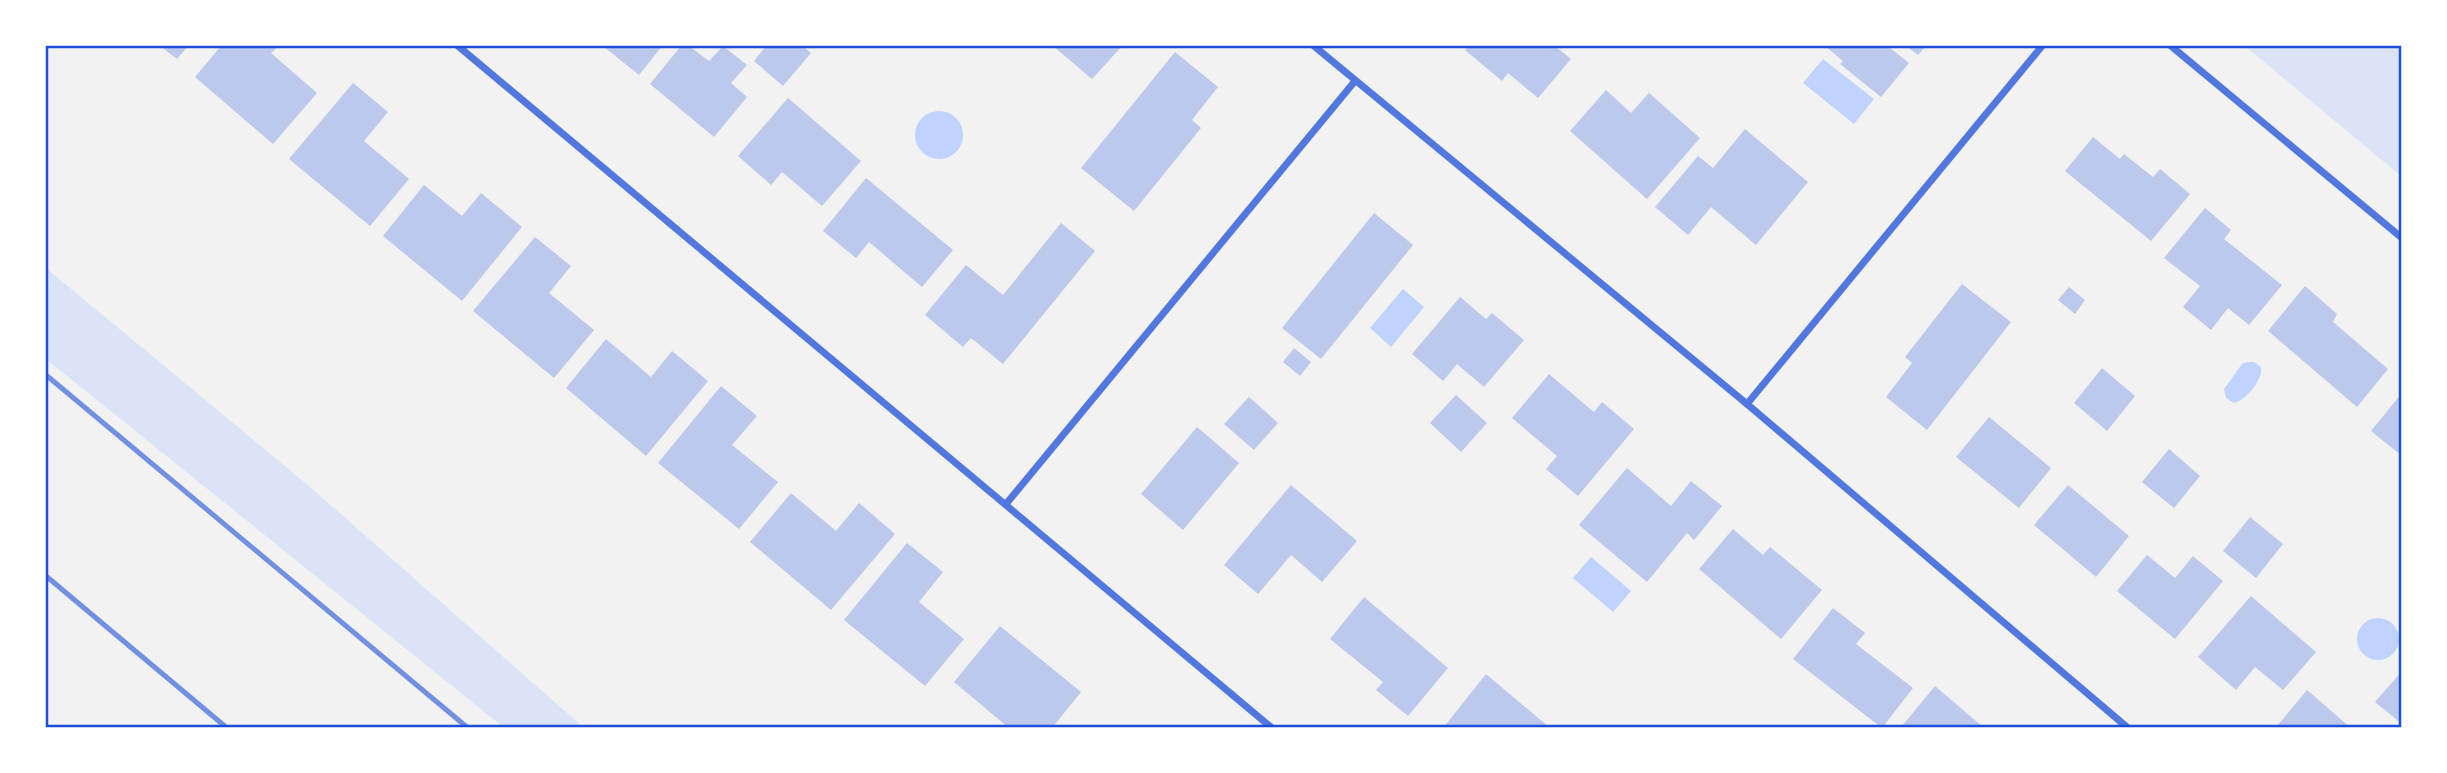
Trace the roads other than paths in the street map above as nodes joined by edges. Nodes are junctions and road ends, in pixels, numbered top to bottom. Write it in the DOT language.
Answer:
graph roads {
  1 [pos="458,46"];
  2 [pos="1314,46"];
  3 [pos="2042,46"];
  4 [pos="2171,46"];
  5 [pos="1355,81"];
  6 [pos="2402,238"];
  7 [pos="1747,404"];
  8 [pos="1006,505"];
  9 [pos="1272,727"];
  10 [pos="2128,727"];
  1 -- 8 [label="street"];
  2 -- 5 [label="street"];
  3 -- 7 [label="street"];
  4 -- 6 [label="street"];
  5 -- 7 [label="street"];
  5 -- 8 [label="street"];
  7 -- 10 [label="street"];
  8 -- 9 [label="street"];
}
